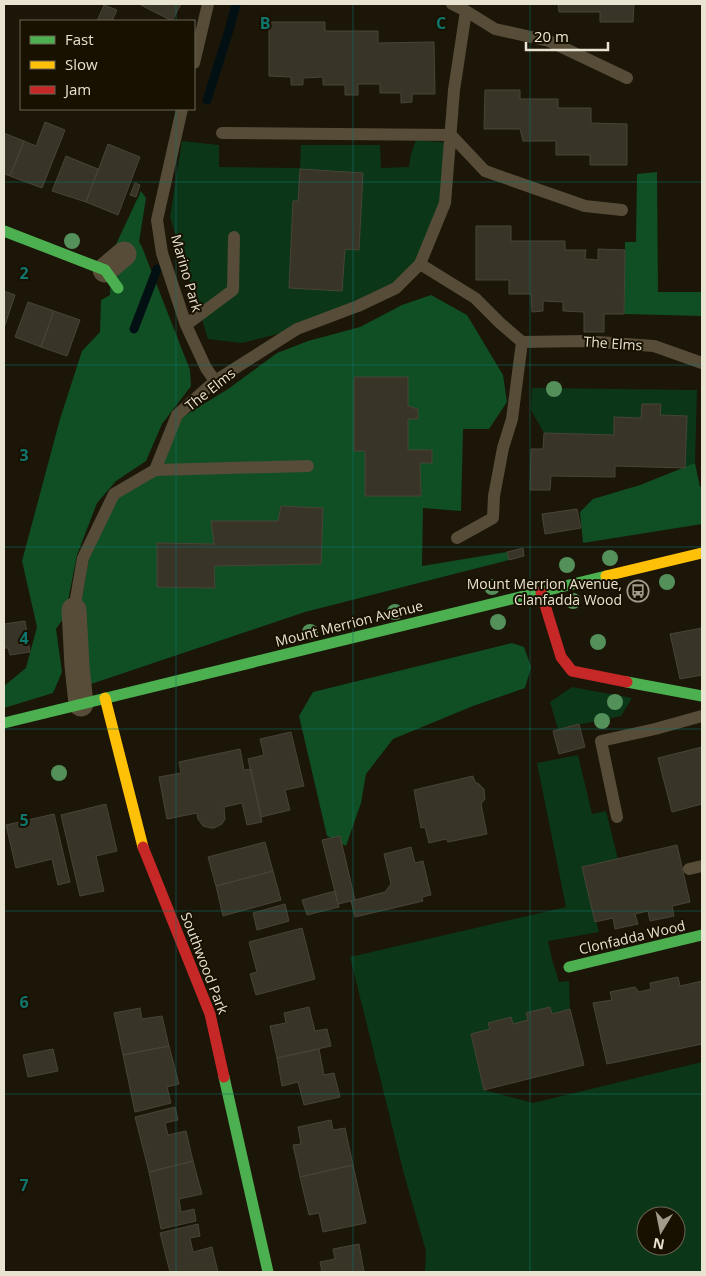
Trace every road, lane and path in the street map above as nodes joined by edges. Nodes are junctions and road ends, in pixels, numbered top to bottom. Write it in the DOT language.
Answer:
graph roads {
  1 [pos="208,4"];
  2 [pos="452,4"];
  3 [pos="466,11"];
  4 [pos="195,59"];
  5 [pos="627,78"];
  6 [pos="182,110"];
  7 [pos="222,133"];
  8 [pos="451,135"];
  9 [pos="622,210"];
  10 [pos="4,231"];
  11 [pos="234,237"];
  12 [pos="420,264"];
  13 [pos="116,270"];
  14 [pos="186,325"];
  15 [pos="522,342"];
  16 [pos="702,363"];
  17 [pos="215,382"];
  18 [pos="308,466"];
  19 [pos="155,470"];
  20 [pos="456,538"];
  21 [pos="702,554"];
  22 [pos="541,592"];
  23 [pos="74,610"];
  24 [pos="702,696"];
  25 [pos="106,698"];
  26 [pos="81,704"];
  27 [pos="702,716"];
  28 [pos="4,723"];
  29 [pos="617,817"];
  30 [pos="702,866"];
  31 [pos="689,869"];
  32 [pos="702,936"];
  33 [pos="569,967"];
  34 [pos="268,1272"];
  1 -- 4 [label="lane"];
  2 -- 3 [label="lane"];
  3 -- 5 [label="lane"];
  3 -- 8 [label="lane, The Elms"];
  6 -- 14 [label="lane, Marino Park"];
  7 -- 8 [label="lane"];
  8 -- 9 [label="lane"];
  8 -- 12 [label="lane, The Elms"];
  10 -- 13 [label="main road"];
  11 -- 14 [label="lane"];
  12 -- 15 [label="lane"];
  12 -- 17 [label="lane, The Elms"];
  14 -- 17 [label="lane, Marino Park"];
  15 -- 16 [label="lane, The Elms"];
  15 -- 20 [label="lane"];
  17 -- 19 [label="lane, The Elms"];
  18 -- 19 [label="lane"];
  19 -- 23 [label="lane"];
  21 -- 22 [label="main road, Mount Merrion Avenue"];
  22 -- 24 [label="main road"];
  22 -- 25 [label="main road, Mount Merrion Avenue"];
  23 -- 26 [label="street"];
  25 -- 26 [label="main road, Mount Merrion Avenue"];
  25 -- 34 [label="main road, Southwood Park"];
  26 -- 28 [label="main road, Mount Merrion Avenue"];
  27 -- 29 [label="lane"];
  30 -- 31 [label="lane"];
  32 -- 33 [label="main road, Clonfadda Wood"];
}
